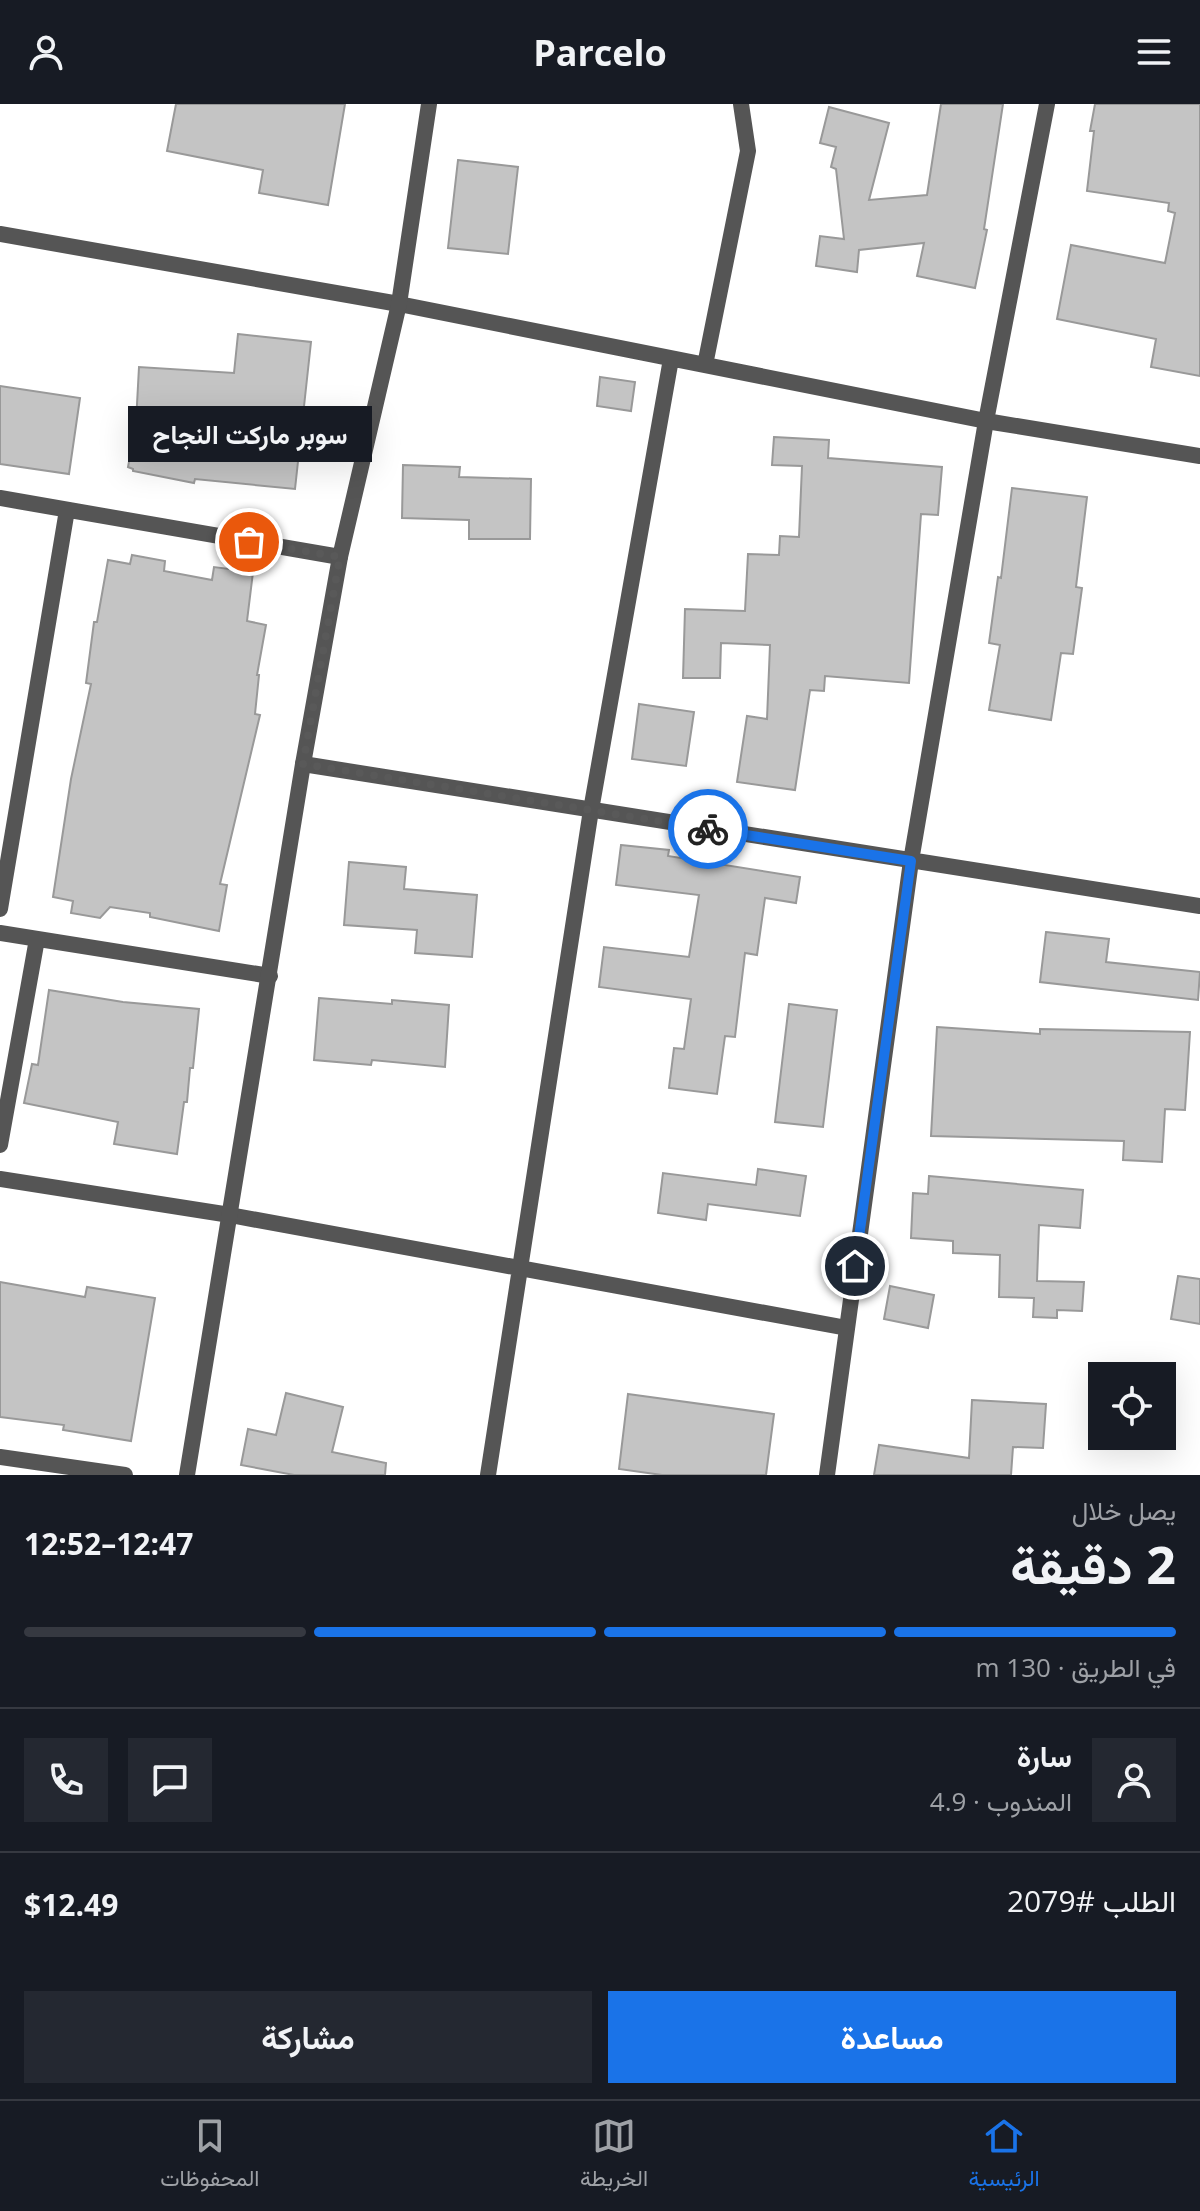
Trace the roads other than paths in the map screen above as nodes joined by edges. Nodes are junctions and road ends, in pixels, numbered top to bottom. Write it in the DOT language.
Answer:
graph roads {
  1 [pos="429,104"];
  2 [pos="741,104"];
  3 [pos="1047,104"];
  4 [pos="0,234"];
  5 [pos="399,304"];
  6 [pos="671,359"];
  7 [pos="705,365"];
  8 [pos="986,421"];
  9 [pos="1200,456"];
  10 [pos="0,498"];
  11 [pos="67,510"];
  12 [pos="340,557"];
  13 [pos="303,764"];
  14 [pos="591,810"];
  15 [pos="911,861"];
  16 [pos="1200,906"];
  17 [pos="0,909"];
  18 [pos="0,933"];
  19 [pos="37,939"];
  20 [pos="270,976"];
  21 [pos="0,1145"];
  22 [pos="0,1179"];
  23 [pos="230,1215"];
  24 [pos="519,1268"];
  25 [pos="847,1328"];
  26 [pos="0,1457"];
  27 [pos="125,1475"];
  28 [pos="187,1475"];
  29 [pos="488,1475"];
  30 [pos="827,1475"];
  1 -- 5 [label="street"];
  2 -- 7 [label="street"];
  3 -- 8 [label="street"];
  4 -- 5 [label="street"];
  5 -- 6 [label="street"];
  5 -- 12 [label="street"];
  6 -- 7 [label="street"];
  6 -- 14 [label="street"];
  7 -- 8 [label="street"];
  8 -- 9 [label="street"];
  8 -- 15 [label="street"];
  10 -- 11 [label="street"];
  11 -- 12 [label="street"];
  11 -- 17 [label="street"];
  12 -- 13 [label="street"];
  13 -- 14 [label="street"];
  13 -- 20 [label="street"];
  14 -- 15 [label="street"];
  14 -- 24 [label="street"];
  15 -- 16 [label="street"];
  15 -- 25 [label="street"];
  18 -- 19 [label="street"];
  19 -- 20 [label="street"];
  19 -- 21 [label="street"];
  20 -- 23 [label="street"];
  22 -- 23 [label="street"];
  23 -- 24 [label="street"];
  23 -- 28 [label="street"];
  24 -- 25 [label="street"];
  24 -- 29 [label="street"];
  25 -- 30 [label="street"];
  26 -- 27 [label="street"];
}
